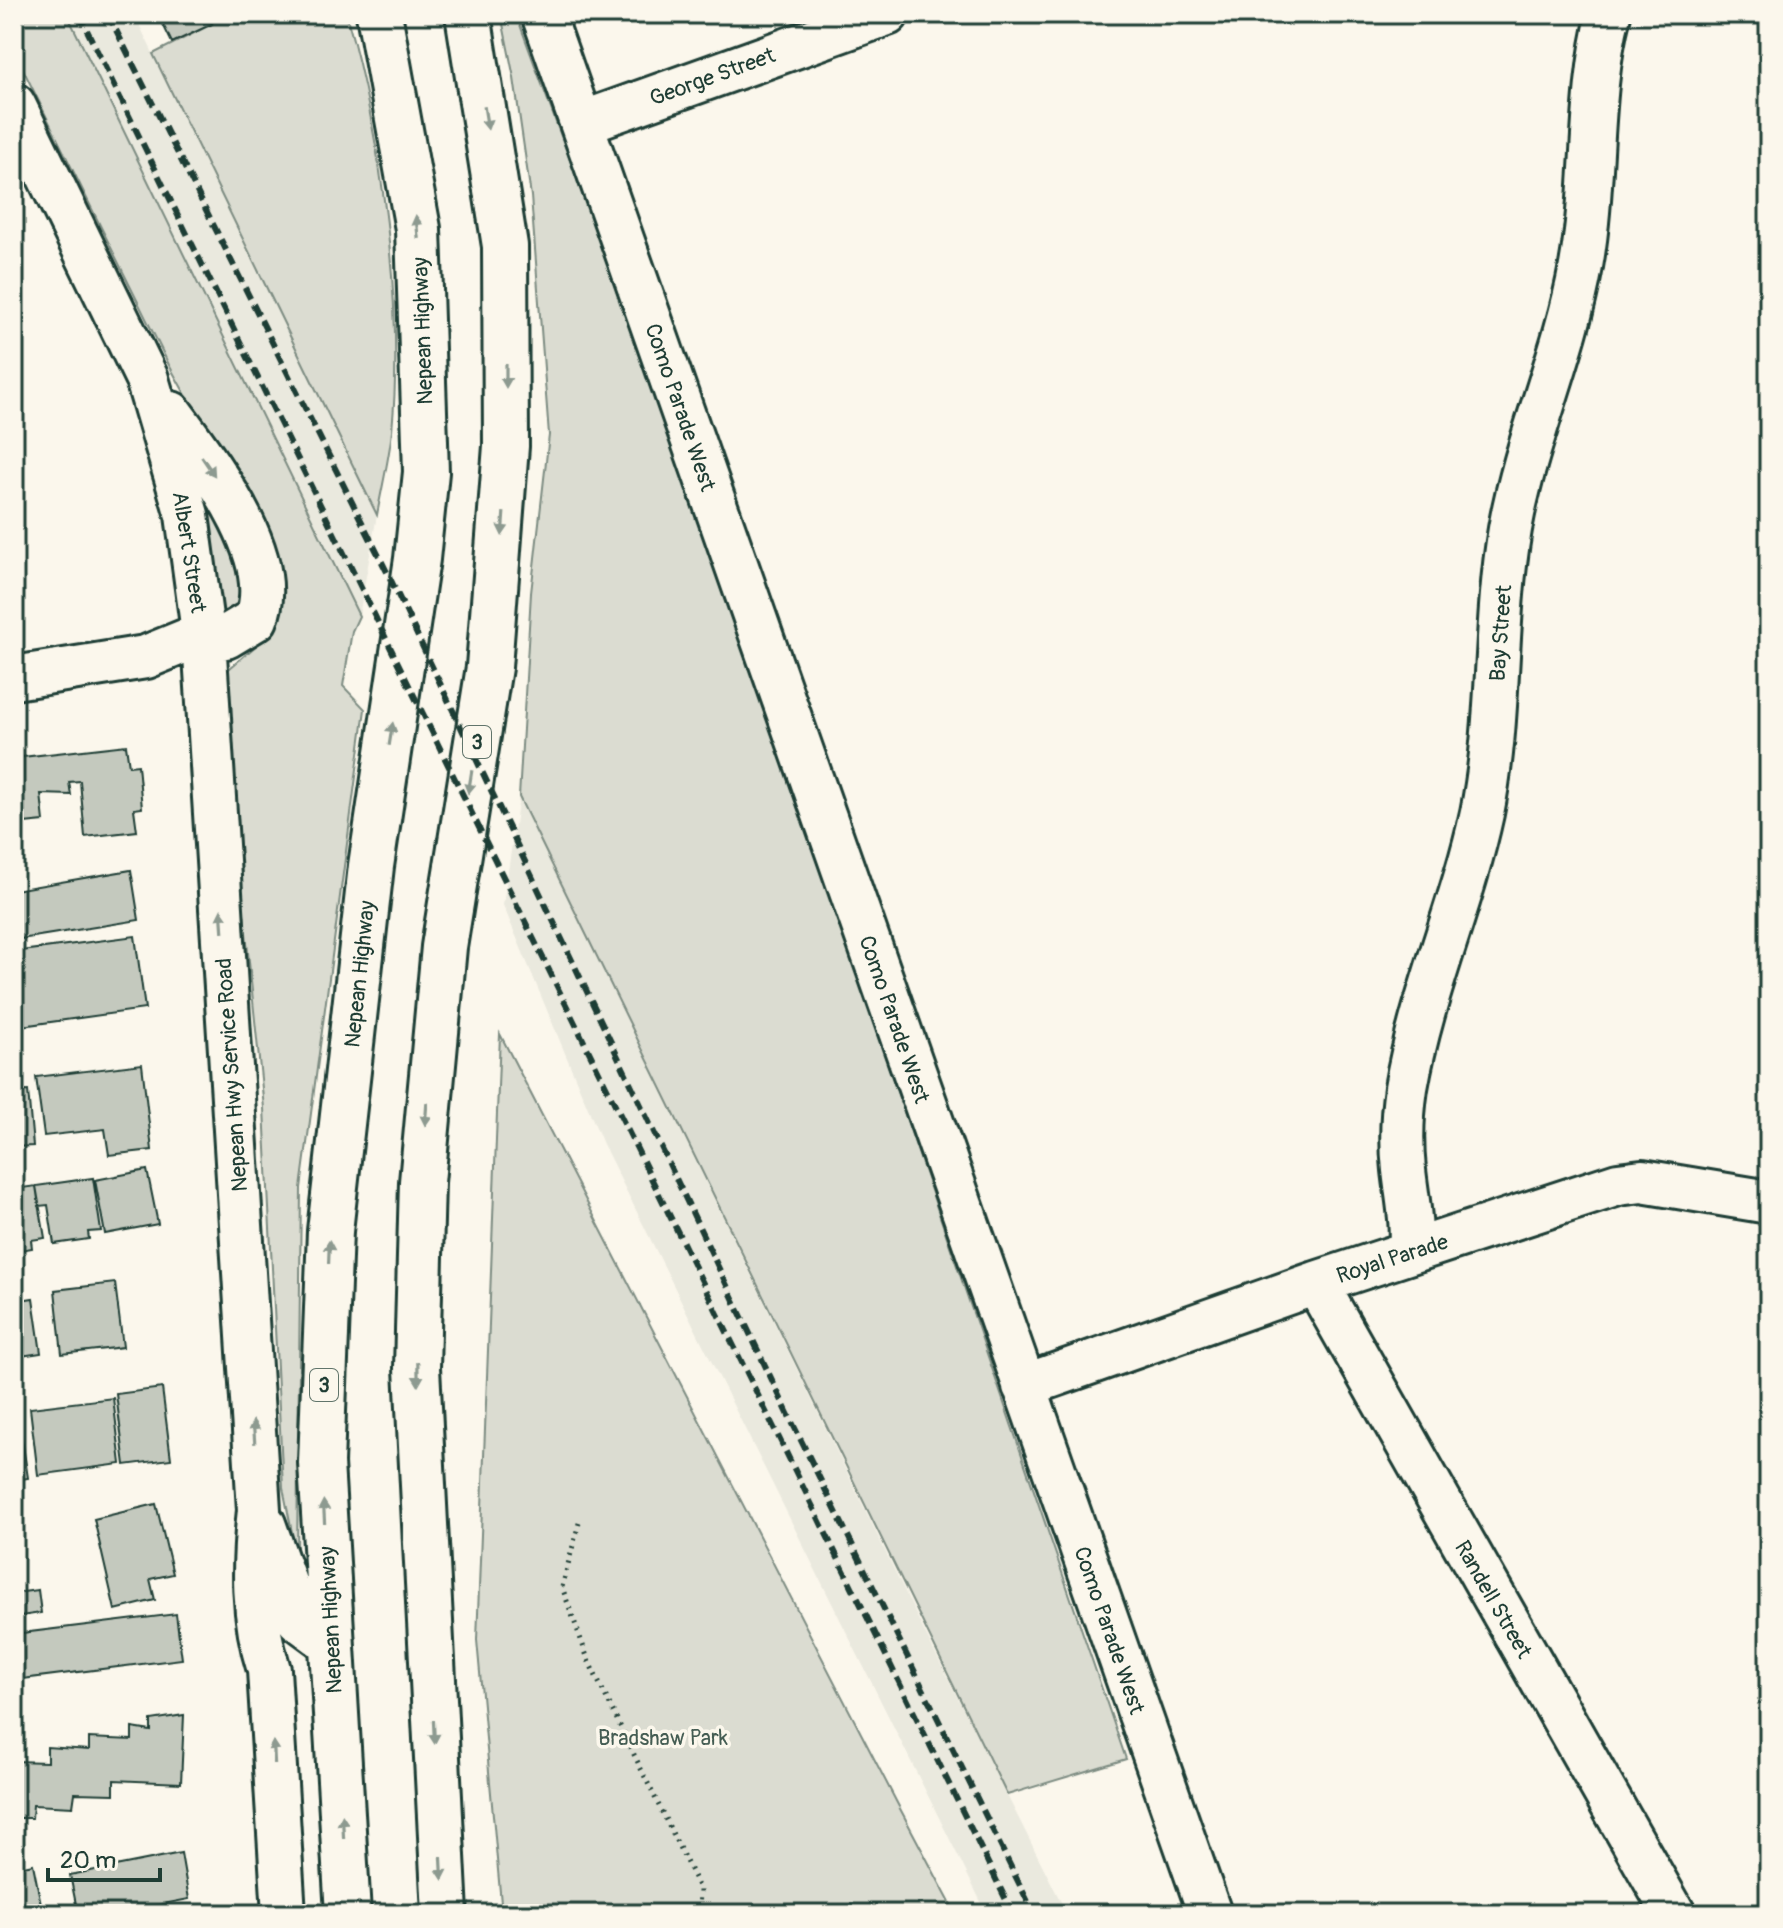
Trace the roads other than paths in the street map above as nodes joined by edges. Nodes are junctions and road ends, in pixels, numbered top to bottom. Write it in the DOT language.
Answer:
graph roads {
  1 [pos="543,14"];
  2 [pos="887,14"];
  3 [pos="1609,14"];
  4 [pos="382,27"];
  5 [pos="471,27"];
  6 [pos="14,105"];
  7 [pos="582,123"];
  8 [pos="147,379"];
  9 [pos="204,639"];
  10 [pos="14,678"];
  11 [pos="1769,1202"];
  12 [pos="1410,1252"];
  13 [pos="1316,1283"];
  14 [pos="1024,1386"];
  15 [pos="259,1510"];
  16 [pos="332,1644"];
  17 [pos="284,1914"];
  18 [pos="348,1914"];
  19 [pos="445,1914"];
  20 [pos="1210,1914"];
  21 [pos="1674,1914"];
  1 -- 7 [label="street, Como Parade West"];
  2 -- 7 [label="street, George Street"];
  3 -- 12 [label="street, Bay Street"];
  16 -- 4 [label="highway, Nepean Highway / 3, one-way"];
  5 -- 19 [label="highway, 3, one-way"];
  6 -- 8 [label="street, Albert Street"];
  7 -- 14 [label="street, Como Parade West"];
  8 -- 9 [label="street, Albert Street"];
  8 -- 9 [label="street, Albert Street, one-way"];
  9 -- 10 [label="street"];
  15 -- 9 [label="street, Nepean Hwy Service Road, one-way"];
  11 -- 12 [label="street, Royal Parade"];
  12 -- 13 [label="street, Royal Parade"];
  13 -- 14 [label="street, Royal Parade"];
  13 -- 21 [label="street, Randell Street"];
  14 -- 20 [label="street, Como Parade West"];
  15 -- 16 [label="street, Nepean Hwy Service Road"];
  17 -- 15 [label="street, Nepean Hwy Service Road, one-way"];
  18 -- 16 [label="highway, Nepean Highway / 3, one-way"];
}
